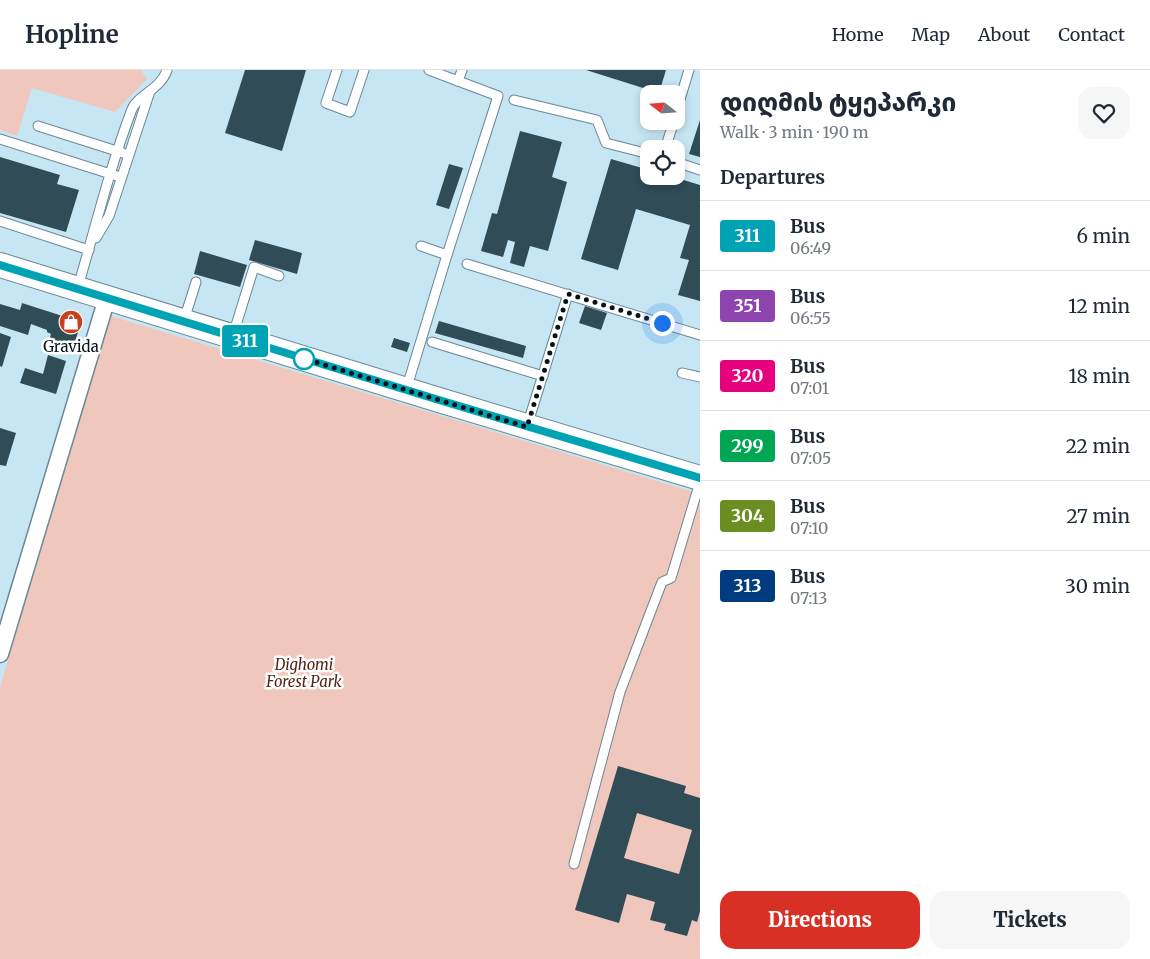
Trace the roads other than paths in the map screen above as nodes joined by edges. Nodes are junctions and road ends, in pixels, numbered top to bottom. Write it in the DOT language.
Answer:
graph roads {
  1 [pos="167,70"];
  2 [pos="337,70"];
  3 [pos="364,70"];
  4 [pos="429,70"];
  5 [pos="462,70"];
  6 [pos="689,70"];
  7 [pos="458,80"];
  8 [pos="684,85"];
  9 [pos="150,91"];
  10 [pos="514,100"];
  11 [pos="38,126"];
  12 [pos="0,139"];
  13 [pos="118,152"];
  14 [pos="640,152"];
  15 [pos="129,155"];
  16 [pos="685,165"];
  17 [pos="700,170"];
  18 [pos="111,174"];
  19 [pos="122,177"];
  20 [pos="0,220"];
  21 [pos="421,246"];
  22 [pos="89,250"];
  23 [pos="447,254"];
  24 [pos="466,264"];
  25 [pos="0,265"];
  26 [pos="279,276"];
  27 [pos="196,282"];
  28 [pos="77,289"];
  29 [pos="568,294"];
  30 [pos="107,298"];
  31 [pos="184,322"];
  32 [pos="700,335"];
  33 [pos="232,337"];
  34 [pos="432,342"];
  35 [pos="682,373"];
  36 [pos="543,376"];
  37 [pos="700,377"];
  38 [pos="406,390"];
  39 [pos="527,427"];
  40 [pos="700,480"];
  41 [pos="0,654"];
  42 [pos="574,864"];
  1 -- 9 [label="lane"];
  2 -- 3 [label="lane"];
  4 -- 7 [label="lane"];
  5 -- 7 [label="lane"];
  6 -- 8 [label="lane"];
  7 -- 23 [label="lane"];
  9 -- 13 [label="lane"];
  9 -- 15 [label="lane"];
  10 -- 14 [label="lane"];
  11 -- 13 [label="lane"];
  12 -- 18 [label="lane"];
  13 -- 15 [label="lane"];
  13 -- 18 [label="lane"];
  15 -- 19 [label="lane"];
  16 -- 17 [label="lane"];
  18 -- 19 [label="lane"];
  18 -- 22 [label="lane"];
  19 -- 22 [label="lane"];
  20 -- 22 [label="lane"];
  21 -- 23 [label="lane"];
  22 -- 28 [label="lane"];
  23 -- 38 [label="lane"];
  24 -- 29 [label="lane"];
  25 -- 28 [label="street"];
  26 -- 33 [label="lane"];
  27 -- 31 [label="lane"];
  28 -- 30 [label="street"];
  29 -- 32 [label="lane"];
  29 -- 36 [label="lane"];
  30 -- 31 [label="street"];
  30 -- 41 [label="street"];
  31 -- 33 [label="street"];
  33 -- 38 [label="street"];
  34 -- 36 [label="lane"];
  35 -- 37 [label="lane"];
  36 -- 39 [label="lane"];
  38 -- 39 [label="street"];
  39 -- 40 [label="street"];
  40 -- 42 [label="lane"];
}
